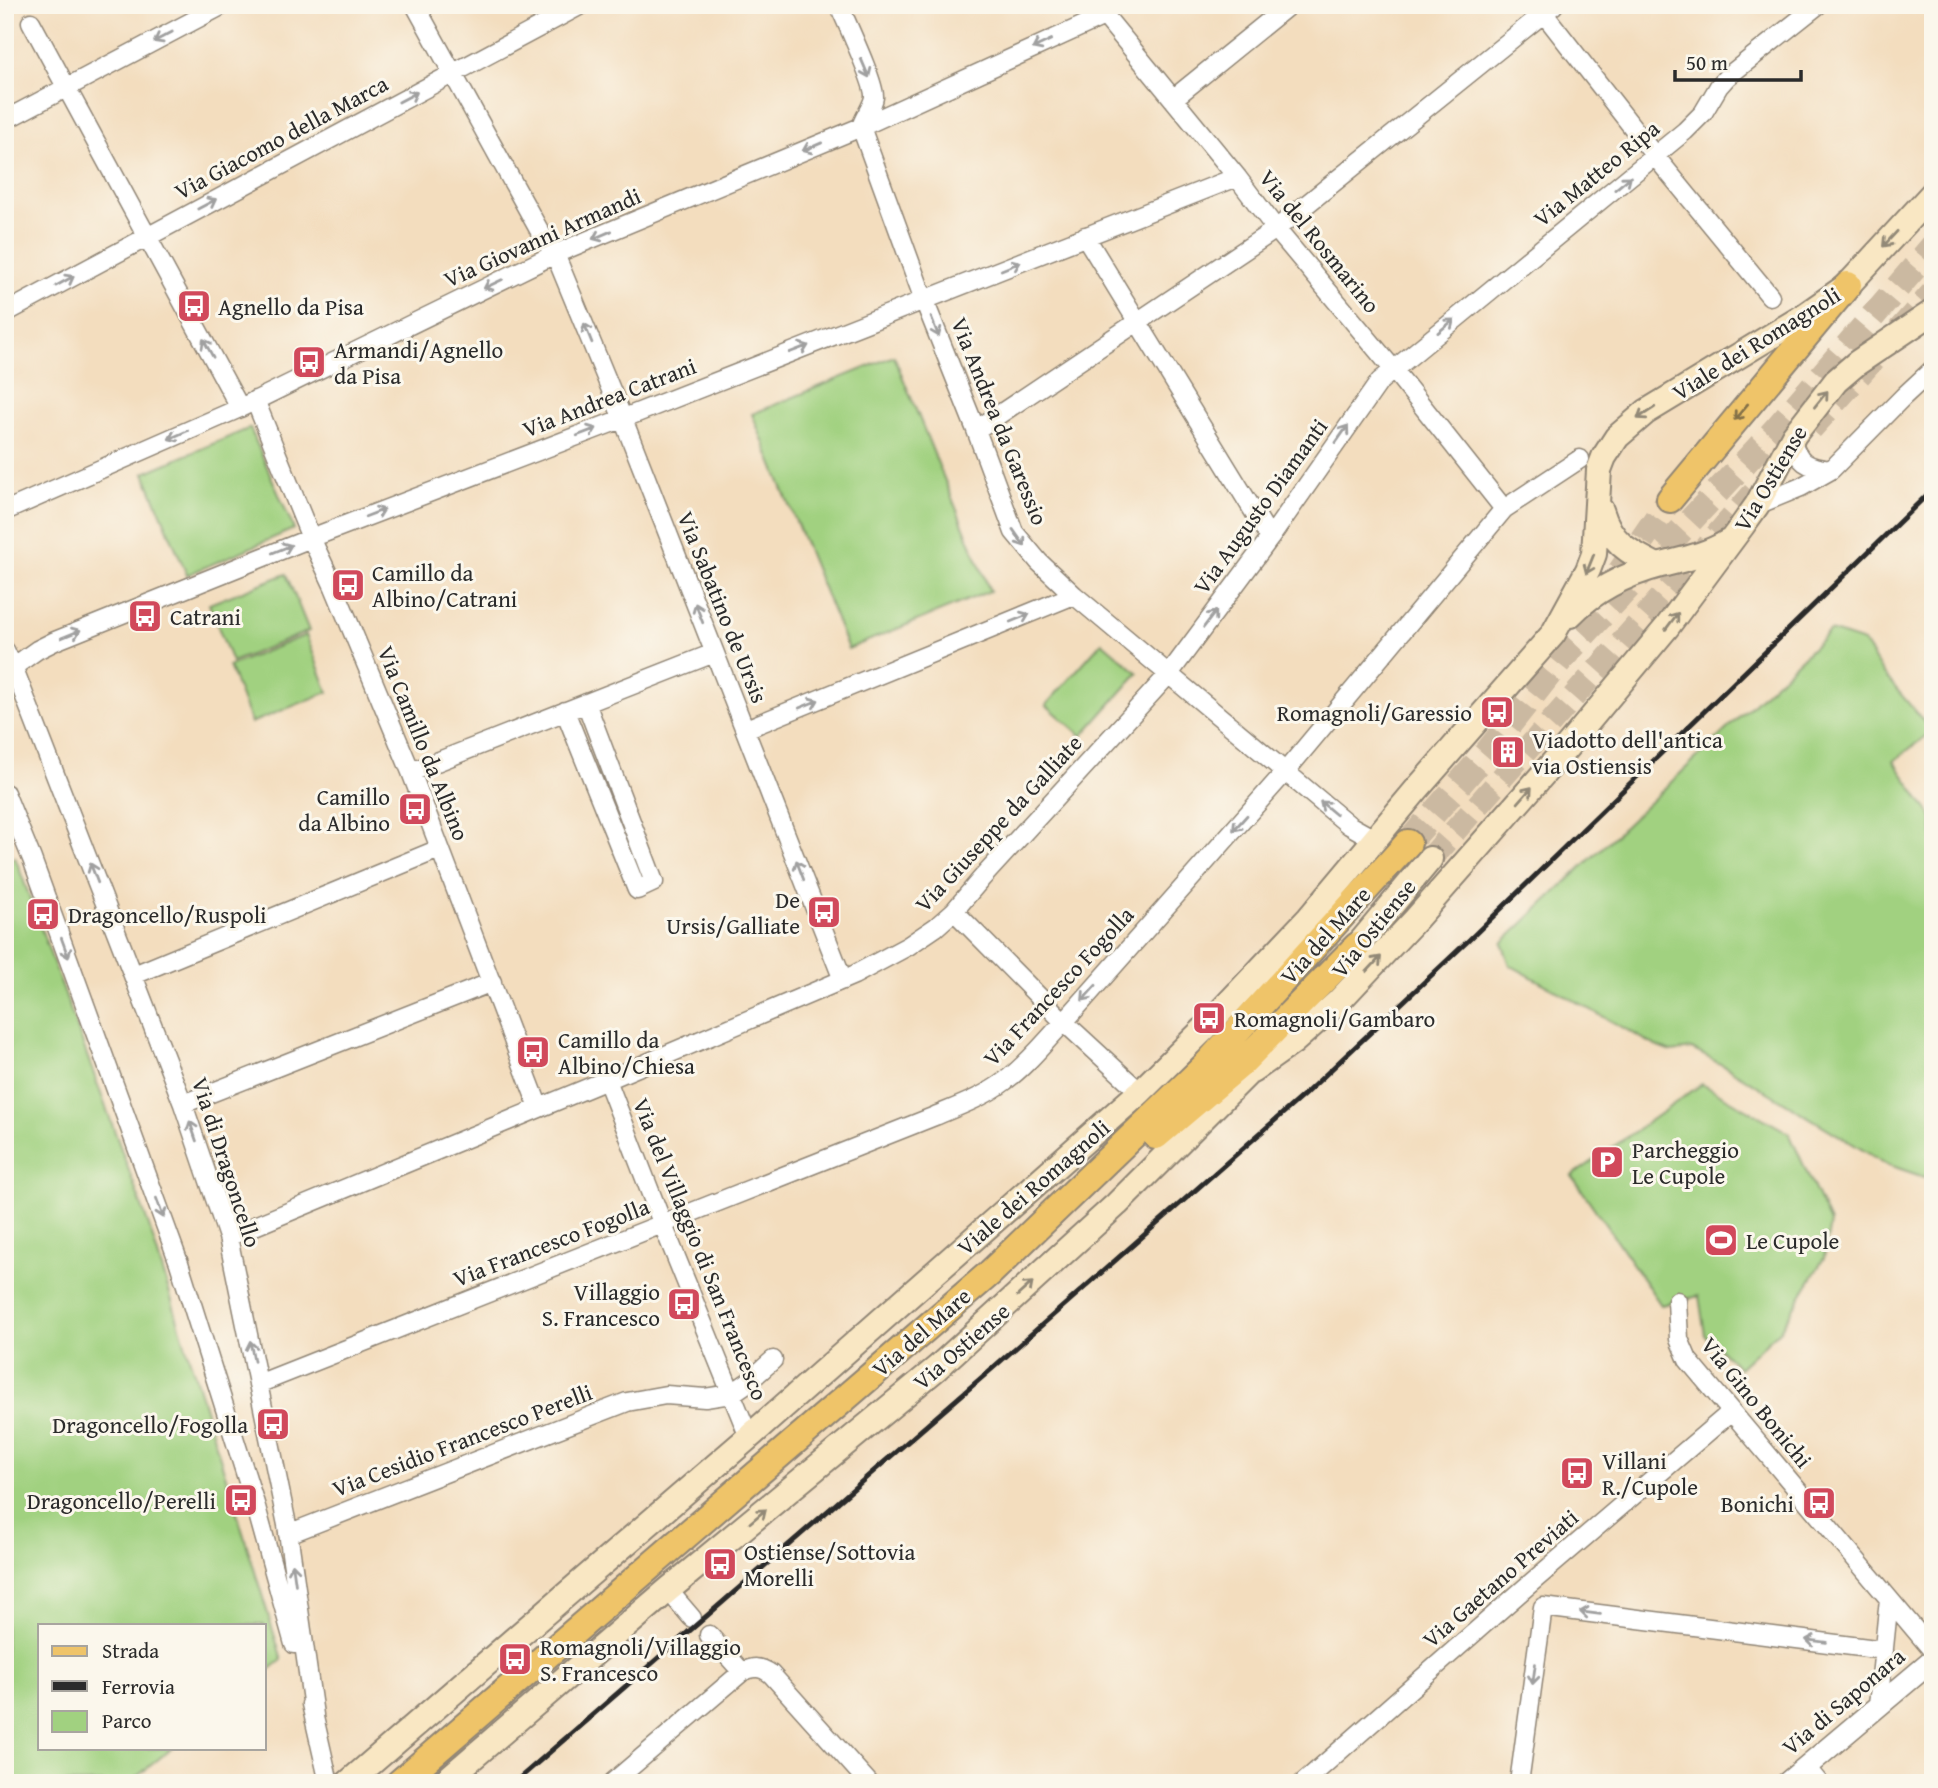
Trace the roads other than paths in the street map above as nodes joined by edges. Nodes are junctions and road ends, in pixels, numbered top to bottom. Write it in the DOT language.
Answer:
graph roads {
  1 [pos="223,5"];
  2 [pos="415,5"];
  3 [pos="581,5"];
  4 [pos="839,5"];
  5 [pos="1289,5"];
  6 [pos="1818,5"];
  7 [pos="1545,8"];
  8 [pos="1100,11"];
  9 [pos="31,22"];
  10 [pos="452,74"];
  11 [pos="66,87"];
  12 [pos="1173,99"];
  13 [pos="5,120"];
  14 [pos="861,127"];
  15 [pos="1655,156"];
  16 [pos="1237,177"];
  17 [pos="1933,193"];
  18 [pos="1276,229"];
  19 [pos="147,236"];
  20 [pos="1085,236"];
  21 [pos="555,254"];
  22 [pos="1848,285"];
  23 [pos="1770,296"];
  24 [pos="924,300"];
  25 [pos="1933,312"];
  26 [pos="5,313"];
  27 [pos="1137,322"];
  28 [pos="1393,369"];
  29 [pos="1933,369"];
  30 [pos="248,404"];
  31 [pos="623,419"];
  32 [pos="976,430"];
  33 [pos="1791,439"];
  34 [pos="1580,459"];
  35 [pos="1831,470"];
  36 [pos="1598,496"];
  37 [pos="1670,499"];
  38 [pos="1757,505"];
  39 [pos="1504,509"];
  40 [pos="5,511"];
  41 [pos="311,538"];
  42 [pos="1270,538"];
  43 [pos="1733,539"];
  44 [pos="1657,566"];
  45 [pos="1074,595"];
  46 [pos="1553,634"];
  47 [pos="5,650"];
  48 [pos="714,653"];
  49 [pos="9,671"];
  50 [pos="1169,674"];
  51 [pos="586,703"];
  52 [pos="565,711"];
  53 [pos="746,729"];
  54 [pos="411,772"];
  55 [pos="1285,772"];
  56 [pos="5,793"];
  57 [pos="1374,839"];
  58 [pos="1408,843"];
  59 [pos="439,849"];
  60 [pos="1430,859"];
  61 [pos="954,911"];
  62 [pos="1357,946"];
  63 [pos="134,975"];
  64 [pos="843,980"];
  65 [pos="492,982"];
  66 [pos="1063,1022"];
  67 [pos="1249,1073"];
  68 [pos="607,1080"];
  69 [pos="1140,1092"];
  70 [pos="183,1104"];
  71 [pos="539,1108"];
  72 [pos="663,1225"];
  73 [pos="228,1237"];
  74 [pos="990,1273"];
  75 [pos="1677,1301"];
  76 [pos="773,1360"];
  77 [pos="258,1384"];
  78 [pos="731,1394"];
  79 [pos="1731,1412"];
  80 [pos="749,1437"];
  81 [pos="288,1534"];
  82 [pos="1525,1588"];
  83 [pos="668,1590"];
  84 [pos="1889,1600"];
  85 [pos="1543,1607"];
  86 [pos="692,1618"];
  87 [pos="709,1635"];
  88 [pos="1884,1650"];
  89 [pos="1933,1651"];
  90 [pos="1933,1660"];
  91 [pos="741,1672"];
  92 [pos="1878,1706"];
  93 [pos="314,1715"];
  94 [pos="1812,1775"];
  95 [pos="329,1783"];
  96 [pos="348,1783"];
  97 [pos="399,1783"];
  98 [pos="443,1783"];
  99 [pos="612,1783"];
  100 [pos="869,1783"];
  101 [pos="1303,1783"];
  102 [pos="1519,1783"];
  103 [pos="1787,1783"];
  1 -- 11 [label="street, one-way"];
  2 -- 10 [label="street, Via Sabatino de Ursis"];
  3 -- 10 [label="street, Via Giacomo della Marca"];
  4 -- 14 [label="street, one-way"];
  5 -- 12 [label="street"];
  6 -- 15 [label="street, Via Matteo Ripa"];
  7 -- 15 [label="street"];
  7 -- 18 [label="street"];
  8 -- 12 [label="street, Via del Rosmarino"];
  8 -- 14 [label="street, Via Giovanni Armandi, one-way"];
  9 -- 11 [label="street, Via Camillo da Albino"];
  19 -- 10 [label="street, Via Giacomo della Marca, one-way"];
  10 -- 21 [label="street, Via Sabatino de Ursis"];
  11 -- 13 [label="street"];
  11 -- 19 [label="street, Via Camillo da Albino"];
  12 -- 16 [label="street, Via del Rosmarino"];
  14 -- 21 [label="street, Via Giovanni Armandi, one-way"];
  14 -- 24 [label="street, Via Andrea da Garessio"];
  15 -- 23 [label="street"];
  28 -- 15 [label="street, Via Matteo Ripa, one-way"];
  16 -- 18 [label="street, Via del Rosmarino"];
  16 -- 20 [label="street, Via Andrea Catrani"];
  17 -- 22 [label="main road, Viale dei Romagnoli, one-way"];
  18 -- 27 [label="street"];
  18 -- 28 [label="street, Via del Rosmarino"];
  26 -- 19 [label="street, Via Giacomo della Marca, one-way"];
  30 -- 19 [label="street, Via Camillo da Albino, one-way"];
  24 -- 20 [label="street, Via Andrea Catrani, one-way"];
  20 -- 27 [label="street"];
  21 -- 30 [label="street, Via Giovanni Armandi, one-way"];
  31 -- 21 [label="street, Via Sabatino de Ursis, one-way"];
  22 -- 36 [label="main road, Viale dei Romagnoli, one-way"];
  22 -- 37 [label="main road, one-way"];
  31 -- 24 [label="street, Via Andrea Catrani, one-way"];
  24 -- 32 [label="street, Via Andrea da Garessio, one-way"];
  33 -- 25 [label="main road, Via Ostiense, one-way"];
  27 -- 32 [label="street"];
  27 -- 42 [label="street"];
  28 -- 39 [label="street, Via del Rosmarino"];
  42 -- 28 [label="street, Via Augusto Diamanti, one-way"];
  29 -- 35 [label="street"];
  30 -- 40 [label="street, Via Giovanni Armandi, one-way"];
  30 -- 41 [label="street, Via Camillo da Albino"];
  41 -- 31 [label="street, Via Andrea Catrani, one-way"];
  48 -- 31 [label="street, Via Sabatino de Ursis, one-way"];
  32 -- 45 [label="street, Via Andrea da Garessio, one-way"];
  33 -- 35 [label="street"];
  33 -- 38 [label="main road, Via Ostiense"];
  34 -- 39 [label="street, Via Francesco Fogolla"];
  35 -- 38 [label="street"];
  36 -- 44 [label="main road, Viale dei Romagnoli"];
  36 -- 46 [label="main road, Viale dei Romagnoli, one-way"];
  38 -- 43 [label="main road, Via Ostiense"];
  39 -- 55 [label="street, Via Francesco Fogolla"];
  49 -- 41 [label="street, Via Andrea Catrani, one-way"];
  41 -- 54 [label="street, Via Camillo da Albino"];
  50 -- 42 [label="street, Via Augusto Diamanti, one-way"];
  43 -- 44 [label="main road, Via Ostiense"];
  67 -- 43 [label="main road, one-way"];
  44 -- 46 [label="main road, Via Ostiense"];
  45 -- 50 [label="street, Via Andrea da Garessio"];
  53 -- 45 [label="street, one-way"];
  46 -- 57 [label="main road, Viale dei Romagnoli"];
  47 -- 49 [label="street, Via di Dragoncello"];
  48 -- 51 [label="street"];
  48 -- 53 [label="street, Via Sabatino de Ursis"];
  63 -- 49 [label="street, Via di Dragoncello, one-way"];
  50 -- 55 [label="street, Via Andrea da Garessio"];
  50 -- 61 [label="street, Via Giuseppe da Galliate"];
  51 -- 52 [label="street"];
  51 -- 52 [label="street"];
  52 -- 54 [label="street"];
  64 -- 53 [label="street, Via Sabatino de Ursis, one-way"];
  54 -- 59 [label="street, Via Camillo da Albino"];
  57 -- 55 [label="street, Via Andrea da Garessio, one-way"];
  55 -- 66 [label="street, Via Francesco Fogolla, one-way"];
  56 -- 93 [label="street, Via di Dragoncello, one-way"];
  57 -- 69 [label="main road, Viale dei Romagnoli"];
  58 -- 74 [label="main road, Via del Mare"];
  59 -- 63 [label="street"];
  59 -- 65 [label="street, Via Camillo da Albino"];
  60 -- 62 [label="main road, Via Ostiense"];
  61 -- 64 [label="street, Via Giuseppe da Galliate"];
  61 -- 66 [label="street"];
  62 -- 67 [label="main road, Via Ostiense"];
  62 -- 74 [label="main road"];
  63 -- 70 [label="street, Via di Dragoncello"];
  64 -- 68 [label="street, Via Giuseppe da Galliate"];
  65 -- 70 [label="street"];
  65 -- 71 [label="street, Via Camillo da Albino"];
  66 -- 69 [label="street"];
  66 -- 72 [label="street, Via Francesco Fogolla"];
  83 -- 67 [label="main road, Via Ostiense, one-way"];
  68 -- 71 [label="street, Via Giuseppe da Galliate"];
  68 -- 72 [label="street, Via del Villaggio di San Francesco"];
  69 -- 80 [label="main road, Viale dei Romagnoli"];
  73 -- 70 [label="street, Via di Dragoncello, one-way"];
  71 -- 73 [label="street, Via Giuseppe da Galliate"];
  72 -- 77 [label="street, Via Francesco Fogolla"];
  72 -- 78 [label="street, Via del Villaggio di San Francesco"];
  77 -- 73 [label="street, Via di Dragoncello, one-way"];
  74 -- 97 [label="main road, Via del Mare"];
  75 -- 79 [label="street, Via Gino Bonichi"];
  76 -- 78 [label="street"];
  77 -- 81 [label="street, Via di Dragoncello"];
  78 -- 80 [label="street, Via del Villaggio di San Francesco"];
  78 -- 81 [label="street, Via Cesidio Francesco Perelli"];
  79 -- 82 [label="street, Via Gaetano Previati"];
  79 -- 84 [label="street, Via Gino Bonichi"];
  80 -- 96 [label="main road, Viale dei Romagnoli"];
  93 -- 81 [label="street, Via di Dragoncello, one-way"];
  82 -- 85 [label="street"];
  82 -- 101 [label="street, Via Gaetano Previati"];
  83 -- 86 [label="street"];
  83 -- 98 [label="main road, Via Ostiense"];
  84 -- 88 [label="street"];
  84 -- 89 [label="street, Via Gino Bonichi"];
  88 -- 85 [label="street, one-way"];
  85 -- 102 [label="street, one-way"];
  87 -- 91 [label="street"];
  88 -- 92 [label="street"];
  90 -- 92 [label="street, Via di Saponara"];
  91 -- 99 [label="street"];
  91 -- 100 [label="street"];
  92 -- 94 [label="street, Via di Saponara"];
  93 -- 95 [label="street, Via di Dragoncello"];
  94 -- 103 [label="street, Via di Saponara"];
}
